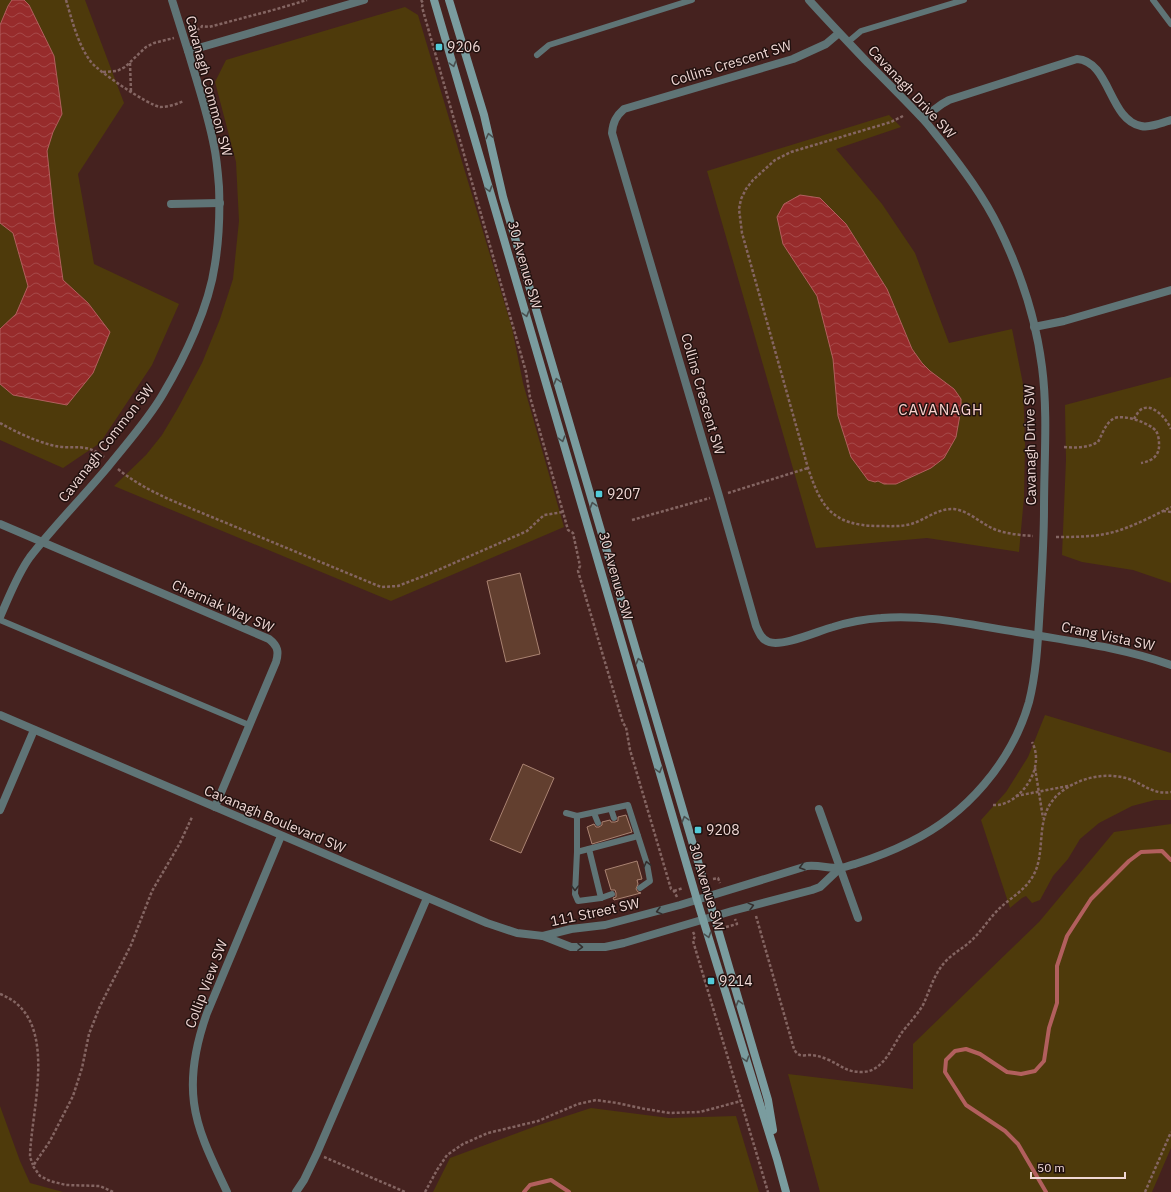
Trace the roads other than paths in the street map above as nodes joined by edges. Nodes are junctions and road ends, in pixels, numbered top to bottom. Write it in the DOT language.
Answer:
graph roads {
  1 [pos="172,0"];
  2 [pos="364,0"];
  3 [pos="434,0"];
  4 [pos="450,0"];
  5 [pos="692,0"];
  6 [pos="808,0"];
  7 [pos="964,0"];
  8 [pos="1153,0"];
  9 [pos="1171,24"];
  10 [pos="839,33"];
  11 [pos="848,42"];
  12 [pos="188,51"];
  13 [pos="537,54"];
  14 [pos="923,118"];
  15 [pos="1171,120"];
  16 [pos="220,203"];
  17 [pos="171,204"];
  18 [pos="1171,290"];
  19 [pos="1034,328"];
  20 [pos="0,524"];
  21 [pos="43,542"];
  22 [pos="0,617"];
  23 [pos="0,620"];
  24 [pos="1038,636"];
  25 [pos="1171,665"];
  26 [pos="0,715"];
  27 [pos="249,726"];
  28 [pos="34,730"];
  29 [pos="215,807"];
  30 [pos="611,809"];
  31 [pos="819,809"];
  32 [pos="0,810"];
  33 [pos="566,813"];
  34 [pos="594,813"];
  35 [pos="577,816"];
  36 [pos="614,818"];
  37 [pos="598,823"];
  38 [pos="281,836"];
  39 [pos="638,836"];
  40 [pos="589,850"];
  41 [pos="577,852"];
  42 [pos="840,868"];
  43 [pos="640,888"];
  44 [pos="612,894"];
  45 [pos="707,897"];
  46 [pos="427,898"];
  47 [pos="601,898"];
  48 [pos="697,900"];
  49 [pos="714,917"];
  50 [pos="858,918"];
  51 [pos="703,921"];
  52 [pos="543,936"];
  53 [pos="777,1159"];
  54 [pos="227,1192"];
  55 [pos="296,1192"];
  56 [pos="786,1192"];
  1 -- 12 [label="street, Cavanagh Common SW"];
  2 -- 12 [label="street"];
  3 -- 48 [label="main road, 30 Avenue SW, one-way"];
  45 -- 4 [label="main road, 30 Avenue SW, one-way"];
  5 -- 13 [label="lane"];
  6 -- 10 [label="street, Cavanagh Drive SW"];
  7 -- 11 [label="lane"];
  8 -- 9 [label="lane"];
  10 -- 11 [label="street, Cavanagh Drive SW"];
  10 -- 24 [label="street, Collins Crescent SW"];
  11 -- 14 [label="street, Cavanagh Drive SW"];
  12 -- 16 [label="street, Cavanagh Common SW"];
  14 -- 15 [label="street"];
  14 -- 19 [label="street, Cavanagh Drive SW"];
  16 -- 17 [label="street"];
  16 -- 21 [label="street, Cavanagh Common SW"];
  18 -- 19 [label="street"];
  19 -- 24 [label="street, Cavanagh Drive SW"];
  20 -- 21 [label="street"];
  21 -- 22 [label="street, Cavanagh Common SW"];
  21 -- 27 [label="street, Cherniak Way SW"];
  23 -- 27 [label="lane"];
  24 -- 25 [label="street, Crang Vista SW"];
  24 -- 42 [label="street, Cavanagh Drive SW"];
  26 -- 28 [label="street, Cavanagh Boulevard SW"];
  27 -- 29 [label="street, Cherniak Way SW"];
  28 -- 29 [label="street, Cavanagh Boulevard SW"];
  28 -- 32 [label="street"];
  29 -- 38 [label="street, Cavanagh Boulevard SW"];
  30 -- 34 [label="lane"];
  30 -- 36 [label="lane"];
  30 -- 39 [label="lane"];
  31 -- 42 [label="street"];
  33 -- 35 [label="lane"];
  34 -- 35 [label="lane"];
  34 -- 37 [label="lane"];
  35 -- 41 [label="lane"];
  38 -- 46 [label="street, Cavanagh Boulevard SW"];
  38 -- 54 [label="street, Collip View SW"];
  39 -- 40 [label="lane"];
  43 -- 39 [label="lane, one-way"];
  40 -- 41 [label="lane"];
  40 -- 47 [label="lane"];
  41 -- 47 [label="lane, one-way"];
  42 -- 45 [label="street, Cavanagh Drive SW, one-way"];
  49 -- 42 [label="street, Cavanagh Drive SW, one-way"];
  42 -- 50 [label="street"];
  44 -- 47 [label="lane"];
  45 -- 48 [label="street, Cavanagh Drive SW"];
  45 -- 49 [label="main road, 30 Avenue SW"];
  46 -- 52 [label="street, Cavanagh Boulevard SW"];
  46 -- 55 [label="street"];
  48 -- 51 [label="main road, 30 Avenue SW"];
  48 -- 52 [label="street, 111 Street SW, one-way"];
  49 -- 51 [label="street, Cavanagh Drive SW"];
  53 -- 49 [label="main road, 30 Avenue SW, one-way"];
  52 -- 51 [label="street, 111 Street SW, one-way"];
  51 -- 53 [label="main road, 30 Avenue SW, one-way"];
  53 -- 56 [label="main road, 30 Avenue SW"];
}
